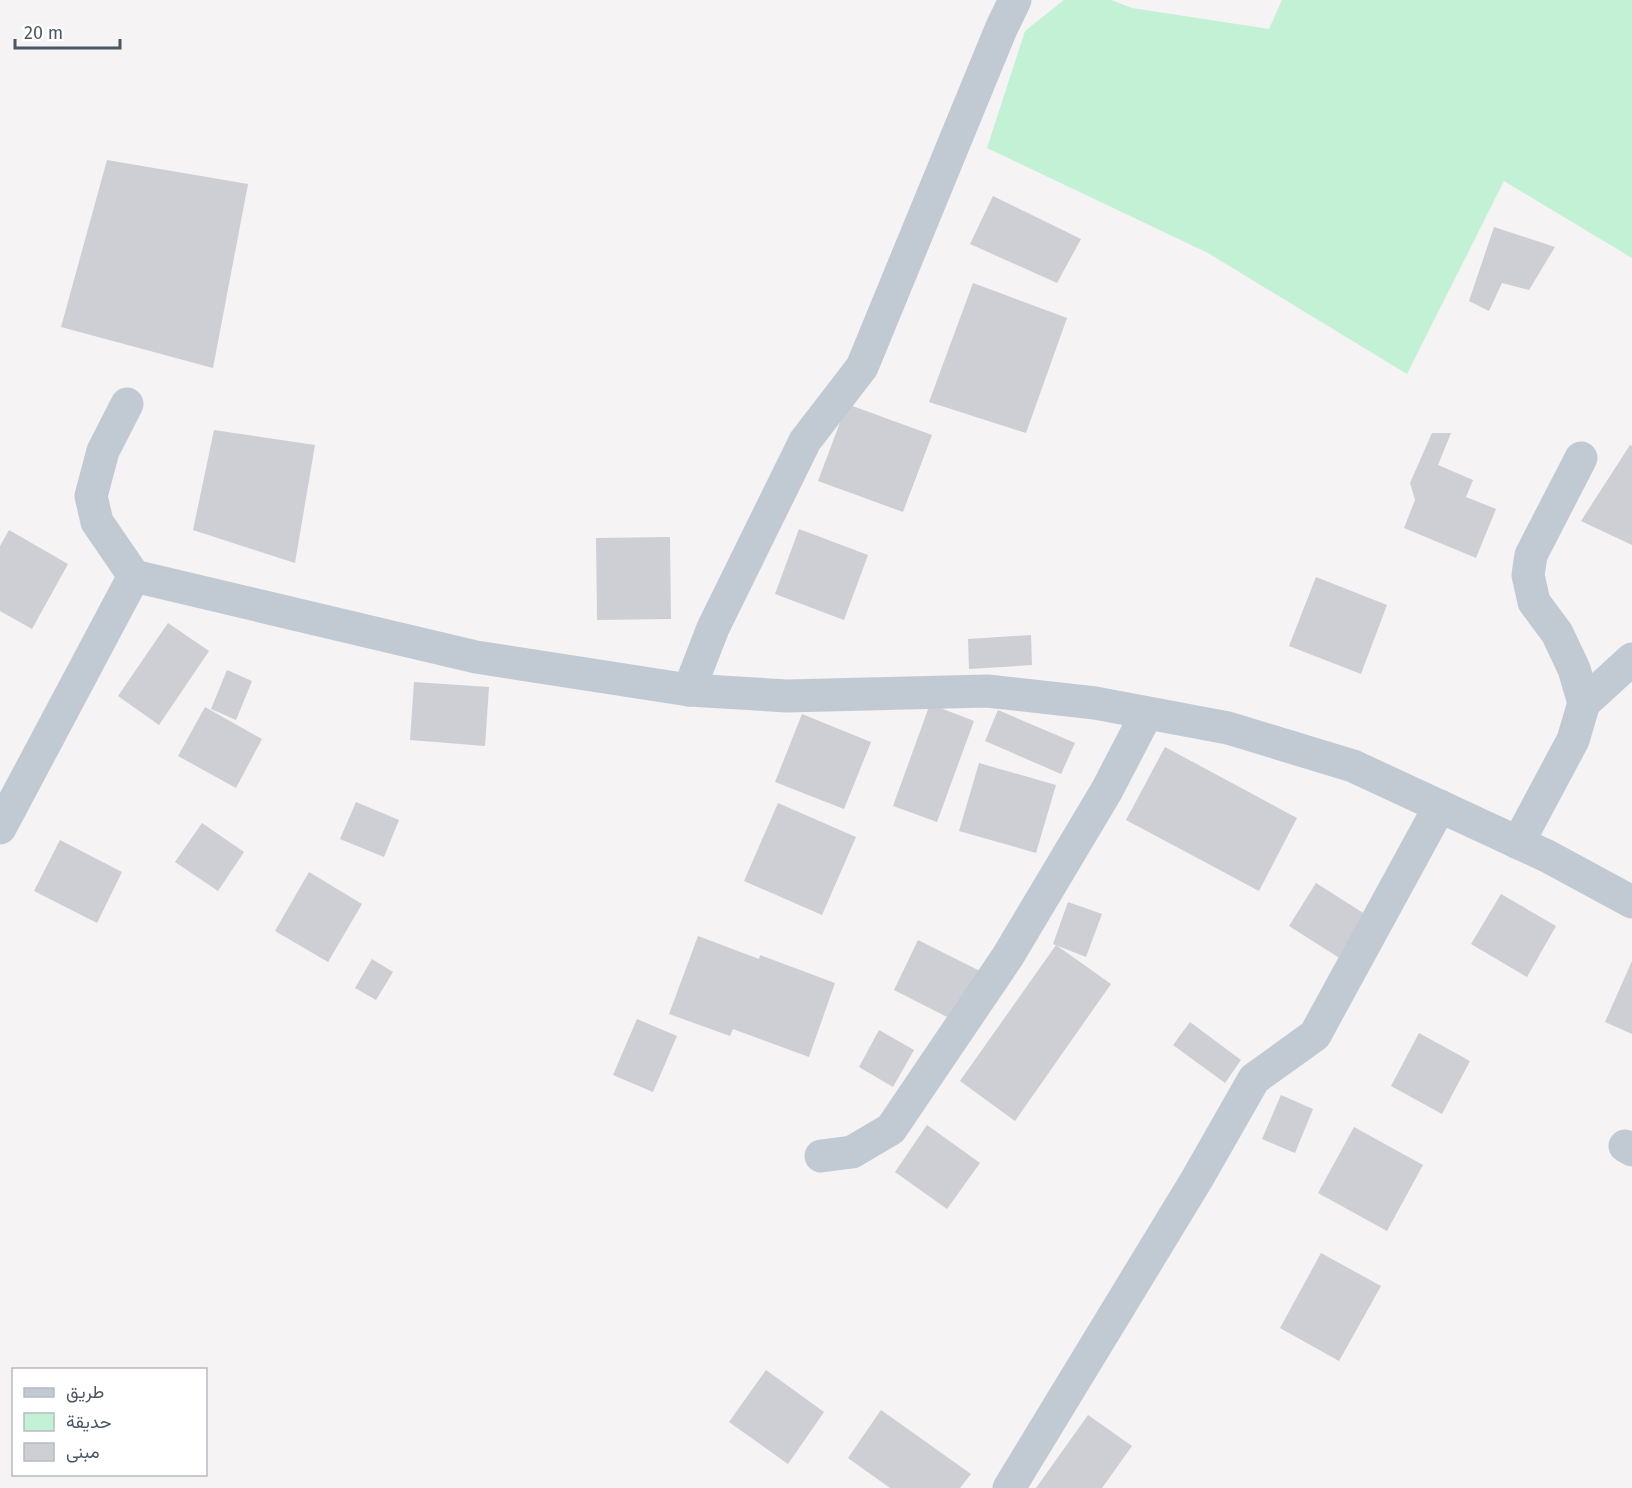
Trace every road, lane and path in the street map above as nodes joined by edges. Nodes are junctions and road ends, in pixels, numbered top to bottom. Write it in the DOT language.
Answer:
graph roads {
  1 [pos="1015,0"];
  2 [pos="127,404"];
  3 [pos="1581,458"];
  4 [pos="134,576"];
  5 [pos="1632,659"];
  6 [pos="689,690"];
  7 [pos="1584,703"];
  8 [pos="1147,713"];
  9 [pos="1440,806"];
  10 [pos="0,828"];
  11 [pos="1518,843"];
  12 [pos="1632,902"];
  13 [pos="821,1156"];
  14 [pos="1009,1488"];
  1 -- 6 [label="street"];
  2 -- 4 [label="street"];
  3 -- 7 [label="street"];
  4 -- 6 [label="street"];
  4 -- 10 [label="street"];
  5 -- 7 [label="street"];
  6 -- 8 [label="street"];
  7 -- 11 [label="street"];
  8 -- 9 [label="street"];
  8 -- 13 [label="street"];
  9 -- 11 [label="street"];
  9 -- 14 [label="street"];
  11 -- 12 [label="street"];
}
